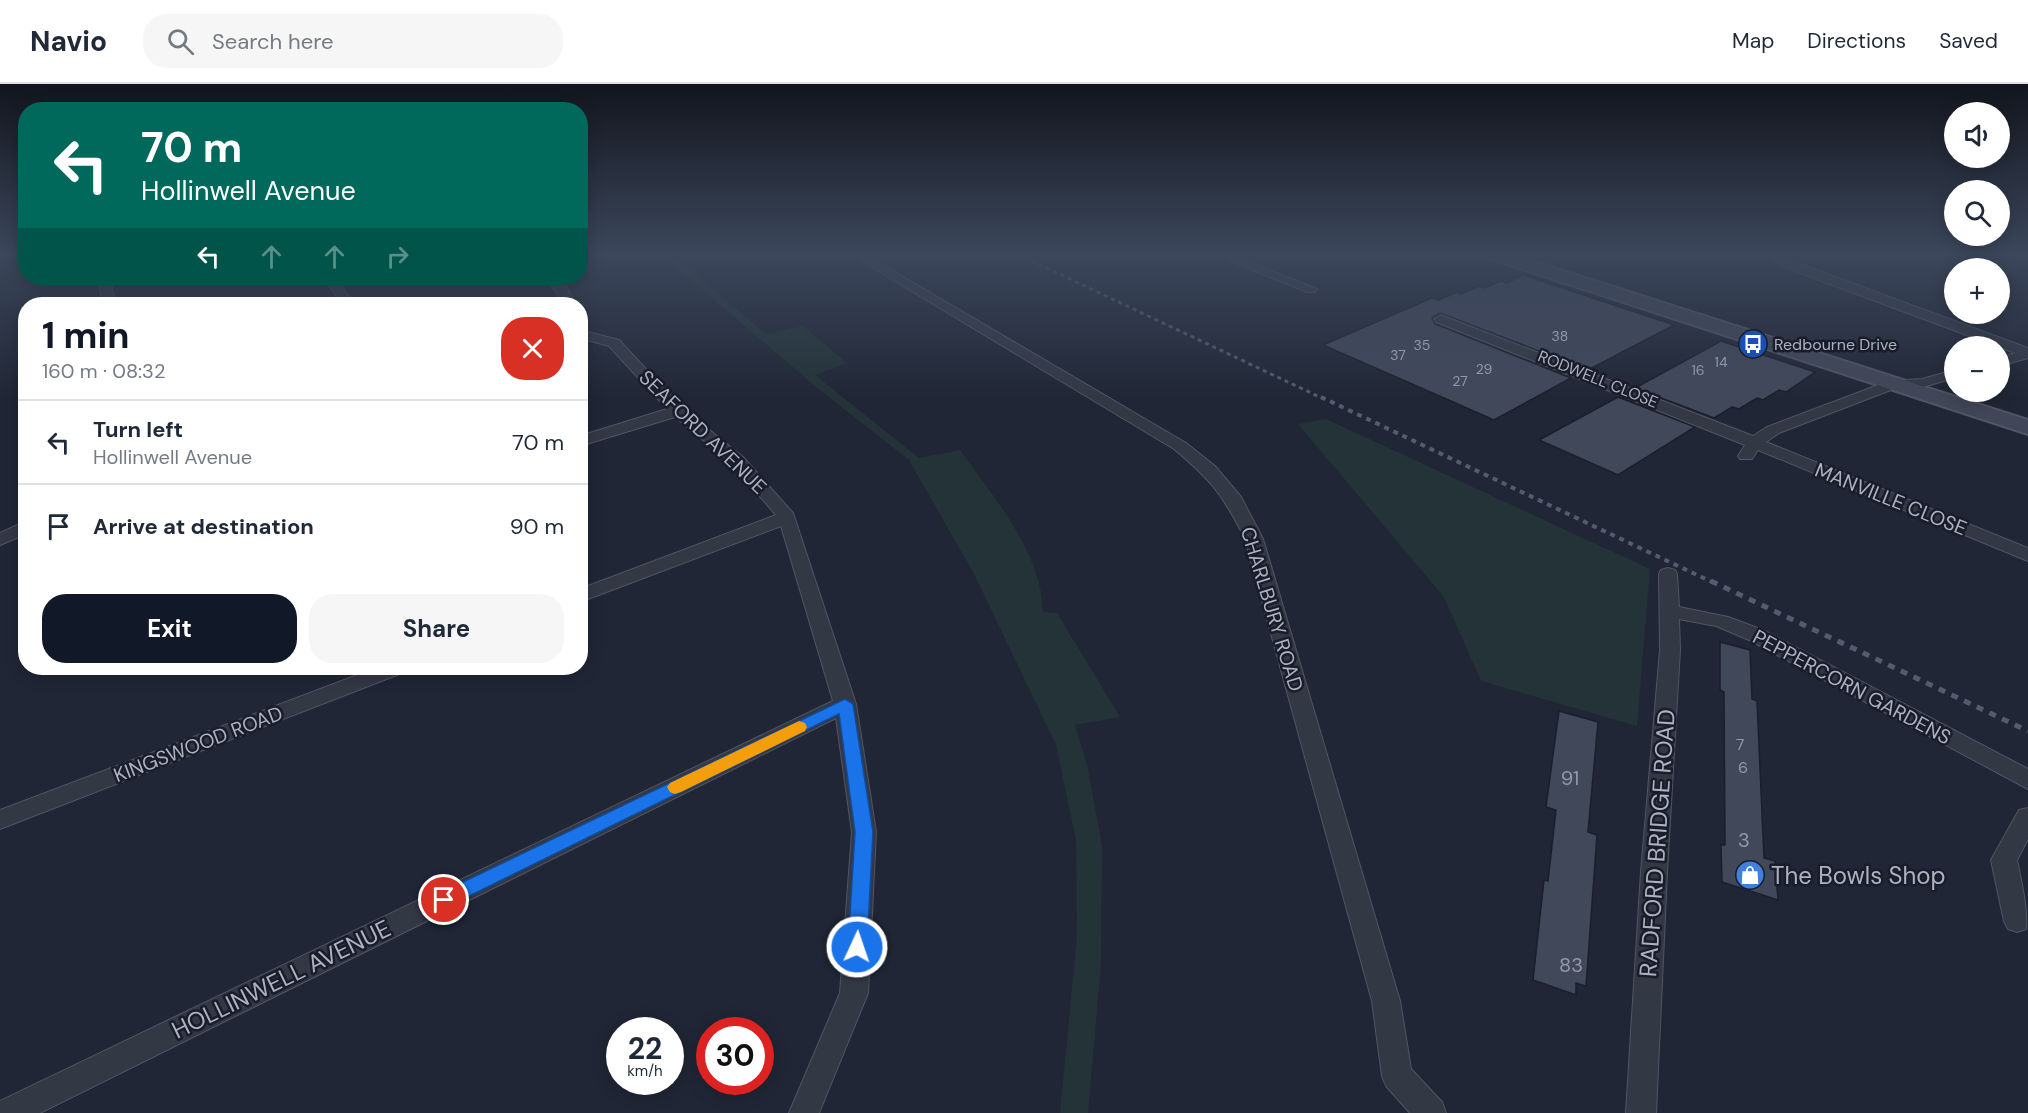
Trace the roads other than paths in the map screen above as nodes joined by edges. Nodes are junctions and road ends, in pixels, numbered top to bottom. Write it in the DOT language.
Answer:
graph roads {
  1 [pos="937,302"];
  2 [pos="1642,302"];
  3 [pos="1891,302"];
  4 [pos="1441,319"];
  5 [pos="588,336"];
  6 [pos="2028,353"];
  7 [pos="2010,359"];
  8 [pos="1944,377"];
  9 [pos="1894,384"];
  10 [pos="677,411"];
  11 [pos="2028,427"];
  12 [pos="588,439"];
  13 [pos="1750,449"];
  14 [pos="788,517"];
  15 [pos="18,530"];
  16 [pos="0,540"];
  17 [pos="2028,555"];
  18 [pos="1668,574"];
  19 [pos="588,593"];
  20 [pos="1669,611"];
  21 [pos="377,675"];
  22 [pos="845,704"];
  23 [pos="2028,780"];
  24 [pos="2028,818"];
  25 [pos="0,820"];
  26 [pos="2017,921"];
  27 [pos="8,1113"];
  28 [pos="804,1113"];
  29 [pos="1431,1113"];
  30 [pos="1641,1113"];
  1 -- 29 [label="street, CHARLBURY ROAD"];
  2 -- 9 [label="street"];
  3 -- 6 [label="street"];
  4 -- 13 [label="street, RODWELL CLOSE"];
  5 -- 10 [label="street, SEAFORD AVENUE"];
  6 -- 7 [label="street"];
  8 -- 9 [label="street"];
  9 -- 11 [label="street"];
  9 -- 13 [label="street"];
  10 -- 12 [label="street"];
  10 -- 14 [label="street, SEAFORD AVENUE"];
  13 -- 17 [label="street, MANVILLE CLOSE"];
  14 -- 19 [label="street"];
  14 -- 22 [label="street, SEAFORD AVENUE"];
  15 -- 16 [label="street"];
  18 -- 20 [label="street, RADFORD BRIDGE ROAD"];
  20 -- 23 [label="street, PEPPERCORN GARDENS"];
  20 -- 30 [label="street, RADFORD BRIDGE ROAD"];
  21 -- 25 [label="street, KINGSWOOD ROAD"];
  22 -- 27 [label="street, HOLLINWELL AVENUE"];
  22 -- 28 [label="street, SEAFORD AVENUE"];
  24 -- 26 [label="street"];
}
